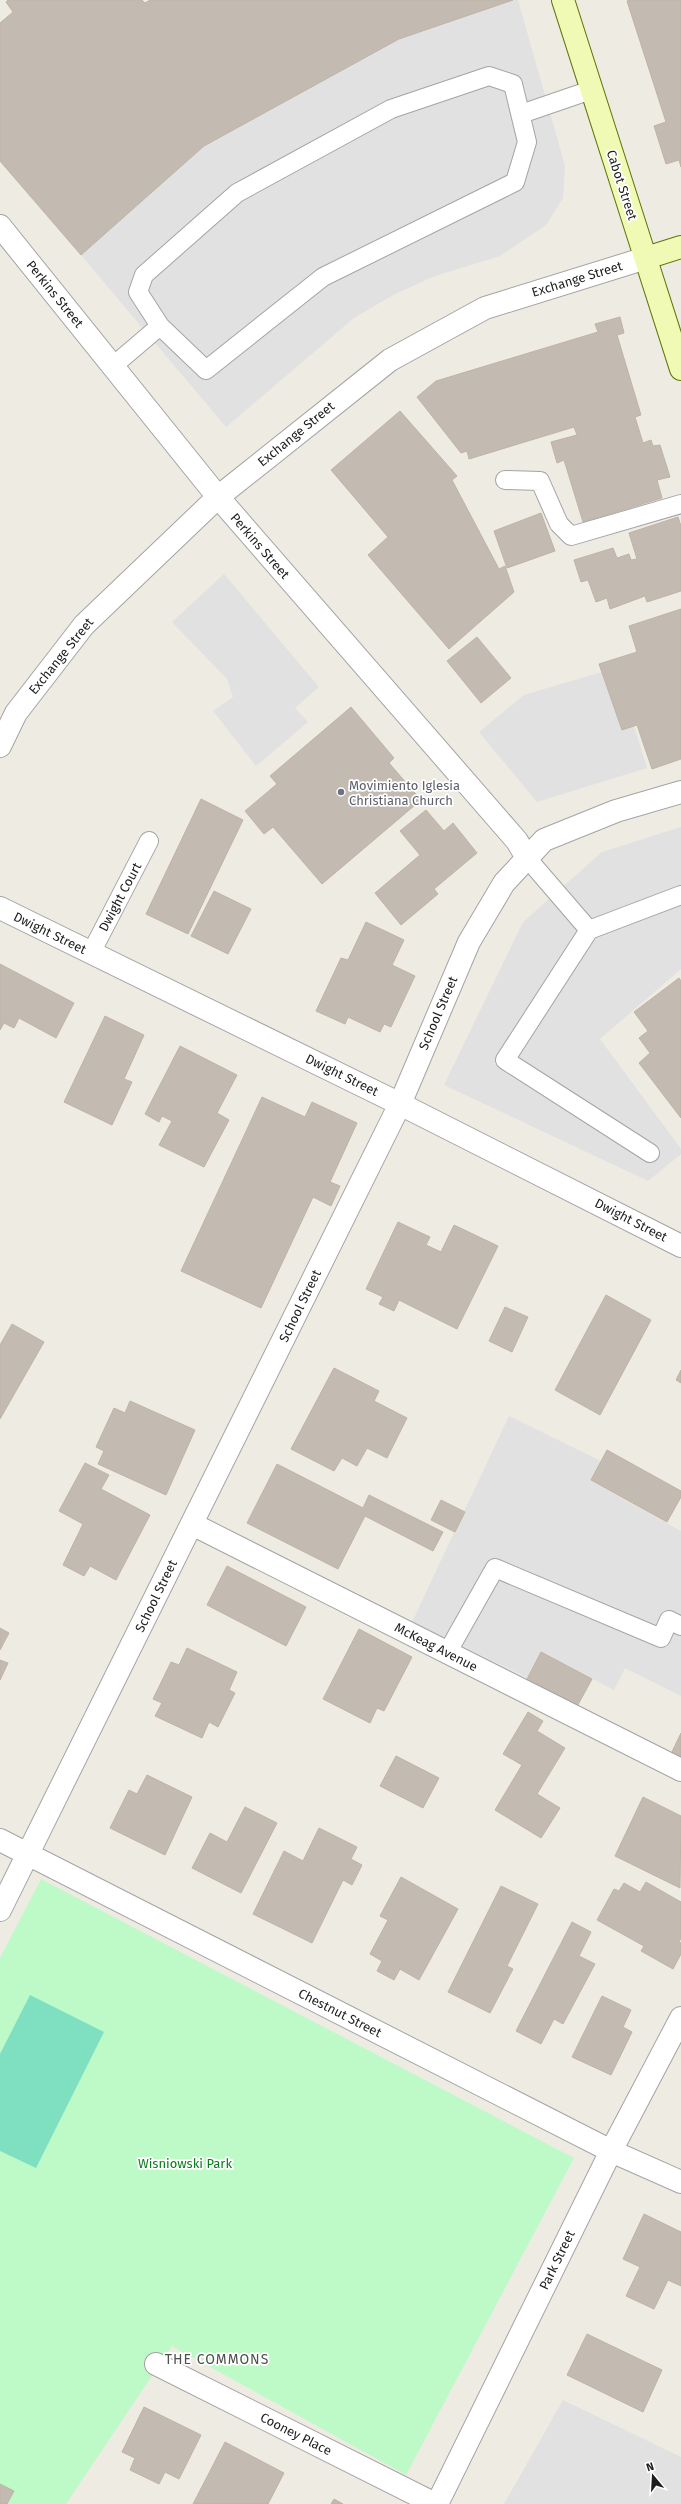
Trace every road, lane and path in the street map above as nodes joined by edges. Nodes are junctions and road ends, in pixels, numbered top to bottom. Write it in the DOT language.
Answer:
graph roads {
  1 [pos="563,0"];
  2 [pos="591,90"];
  3 [pos="521,114"];
  4 [pos="0,226"];
  5 [pos="681,247"];
  6 [pos="646,258"];
  7 [pos="160,326"];
  8 [pos="113,366"];
  9 [pos="681,369"];
  10 [pos="505,480"];
  11 [pos="218,497"];
  12 [pos="681,504"];
  13 [pos="0,746"];
  14 [pos="681,792"];
  15 [pos="149,842"];
  16 [pos="527,858"];
  17 [pos="681,894"];
  18 [pos="0,908"];
  19 [pos="589,930"];
  20 [pos="90,953"];
  21 [pos="400,1104"];
  22 [pos="650,1153"];
  23 [pos="681,1246"];
  24 [pos="192,1524"];
  25 [pos="681,1626"];
  26 [pos="447,1653"];
  27 [pos="681,1770"];
  28 [pos="0,1840"];
  29 [pos="28,1854"];
  30 [pos="0,1910"];
  31 [pos="681,2018"];
  32 [pos="611,2152"];
  33 [pos="681,2182"];
  34 [pos="156,2364"];
  35 [pos="436,2504"];
  1 -- 2 [label="main road, Cabot Street"];
  2 -- 3 [label="lane"];
  2 -- 6 [label="main road, Cabot Street"];
  3 -- 7 [label="lane"];
  3 -- 7 [label="lane"];
  4 -- 8 [label="street, Perkins Street"];
  5 -- 6 [label="main road, Exchange Street"];
  6 -- 9 [label="main road, Cabot Street"];
  6 -- 11 [label="street, Exchange Street"];
  7 -- 8 [label="lane"];
  8 -- 11 [label="street, Perkins Street"];
  10 -- 12 [label="lane"];
  11 -- 13 [label="street, Exchange Street"];
  11 -- 16 [label="street, Perkins Street"];
  14 -- 16 [label="street, School Street"];
  15 -- 20 [label="lane, Dwight Court"];
  16 -- 19 [label="lane"];
  16 -- 21 [label="street, School Street"];
  17 -- 19 [label="lane"];
  18 -- 20 [label="street, Dwight Street"];
  19 -- 22 [label="lane"];
  20 -- 21 [label="street, Dwight Street"];
  21 -- 23 [label="street, Dwight Street"];
  21 -- 24 [label="street, School Street"];
  24 -- 26 [label="street, McKeag Avenue"];
  24 -- 29 [label="street, School Street"];
  25 -- 26 [label="lane"];
  26 -- 27 [label="street, McKeag Avenue"];
  28 -- 29 [label="street, Chestnut Street"];
  29 -- 30 [label="street, School Street"];
  29 -- 32 [label="street, Chestnut Street"];
  31 -- 32 [label="street, Park Street"];
  32 -- 33 [label="street, Chestnut Street"];
  32 -- 35 [label="street, Park Street"];
  34 -- 35 [label="street, Cooney Place"];
}
